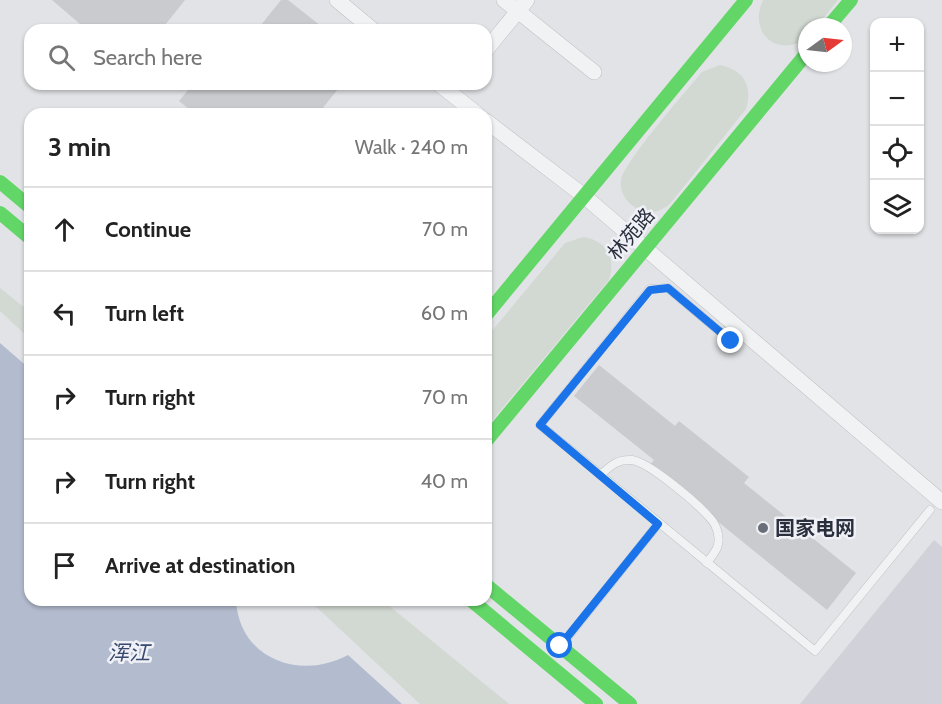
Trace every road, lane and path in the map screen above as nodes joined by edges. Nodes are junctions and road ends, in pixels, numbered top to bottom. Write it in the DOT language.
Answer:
graph roads {
  1 [pos="338,0"];
  2 [pos="504,0"];
  3 [pos="746,0"];
  4 [pos="851,0"];
  5 [pos="523,6"];
  6 [pos="836,18"];
  7 [pos="366,24"];
  8 [pos="492,43"];
  9 [pos="798,64"];
  10 [pos="594,72"];
  11 [pos="452,90"];
  12 [pos="471,108"];
  13 [pos="492,126"];
  14 [pos="0,182"];
  15 [pos="584,196"];
  16 [pos="24,202"];
  17 [pos="0,213"];
  18 [pos="24,233"];
  19 [pos="645,248"];
  20 [pos="492,308"];
  21 [pos="731,341"];
  22 [pos="492,434"];
  23 [pos="600,475"];
  24 [pos="936,506"];
  25 [pos="658,524"];
  26 [pos="706,563"];
  27 [pos="492,590"];
  28 [pos="478,606"];
  29 [pos="560,646"];
  30 [pos="547,663"];
  31 [pos="596,704"];
  32 [pos="630,704"];
  1 -- 7 [label="street"];
  2 -- 5 [label="street"];
  3 -- 15 [label="street"];
  4 -- 6 [label="street"];
  5 -- 8 [label="street"];
  5 -- 10 [label="street"];
  9 -- 19 [label="street, 林苑路"];
  11 -- 12 [label="street"];
  13 -- 15 [label="street"];
  14 -- 16 [label="street"];
  15 -- 19 [label="street"];
  15 -- 20 [label="street"];
  17 -- 18 [label="street"];
  19 -- 22 [label="street, 林苑路"];
  19 -- 24 [label="street"];
  21 -- 23 [label="lane"];
  23 -- 25 [label="lane"];
  23 -- 26 [label="lane"];
  24 -- 26 [label="lane"];
  25 -- 26 [label="lane"];
  25 -- 29 [label="lane"];
  27 -- 29 [label="street"];
  28 -- 30 [label="street"];
  29 -- 30 [label="lane"];
  29 -- 32 [label="street"];
  30 -- 31 [label="street"];
}
